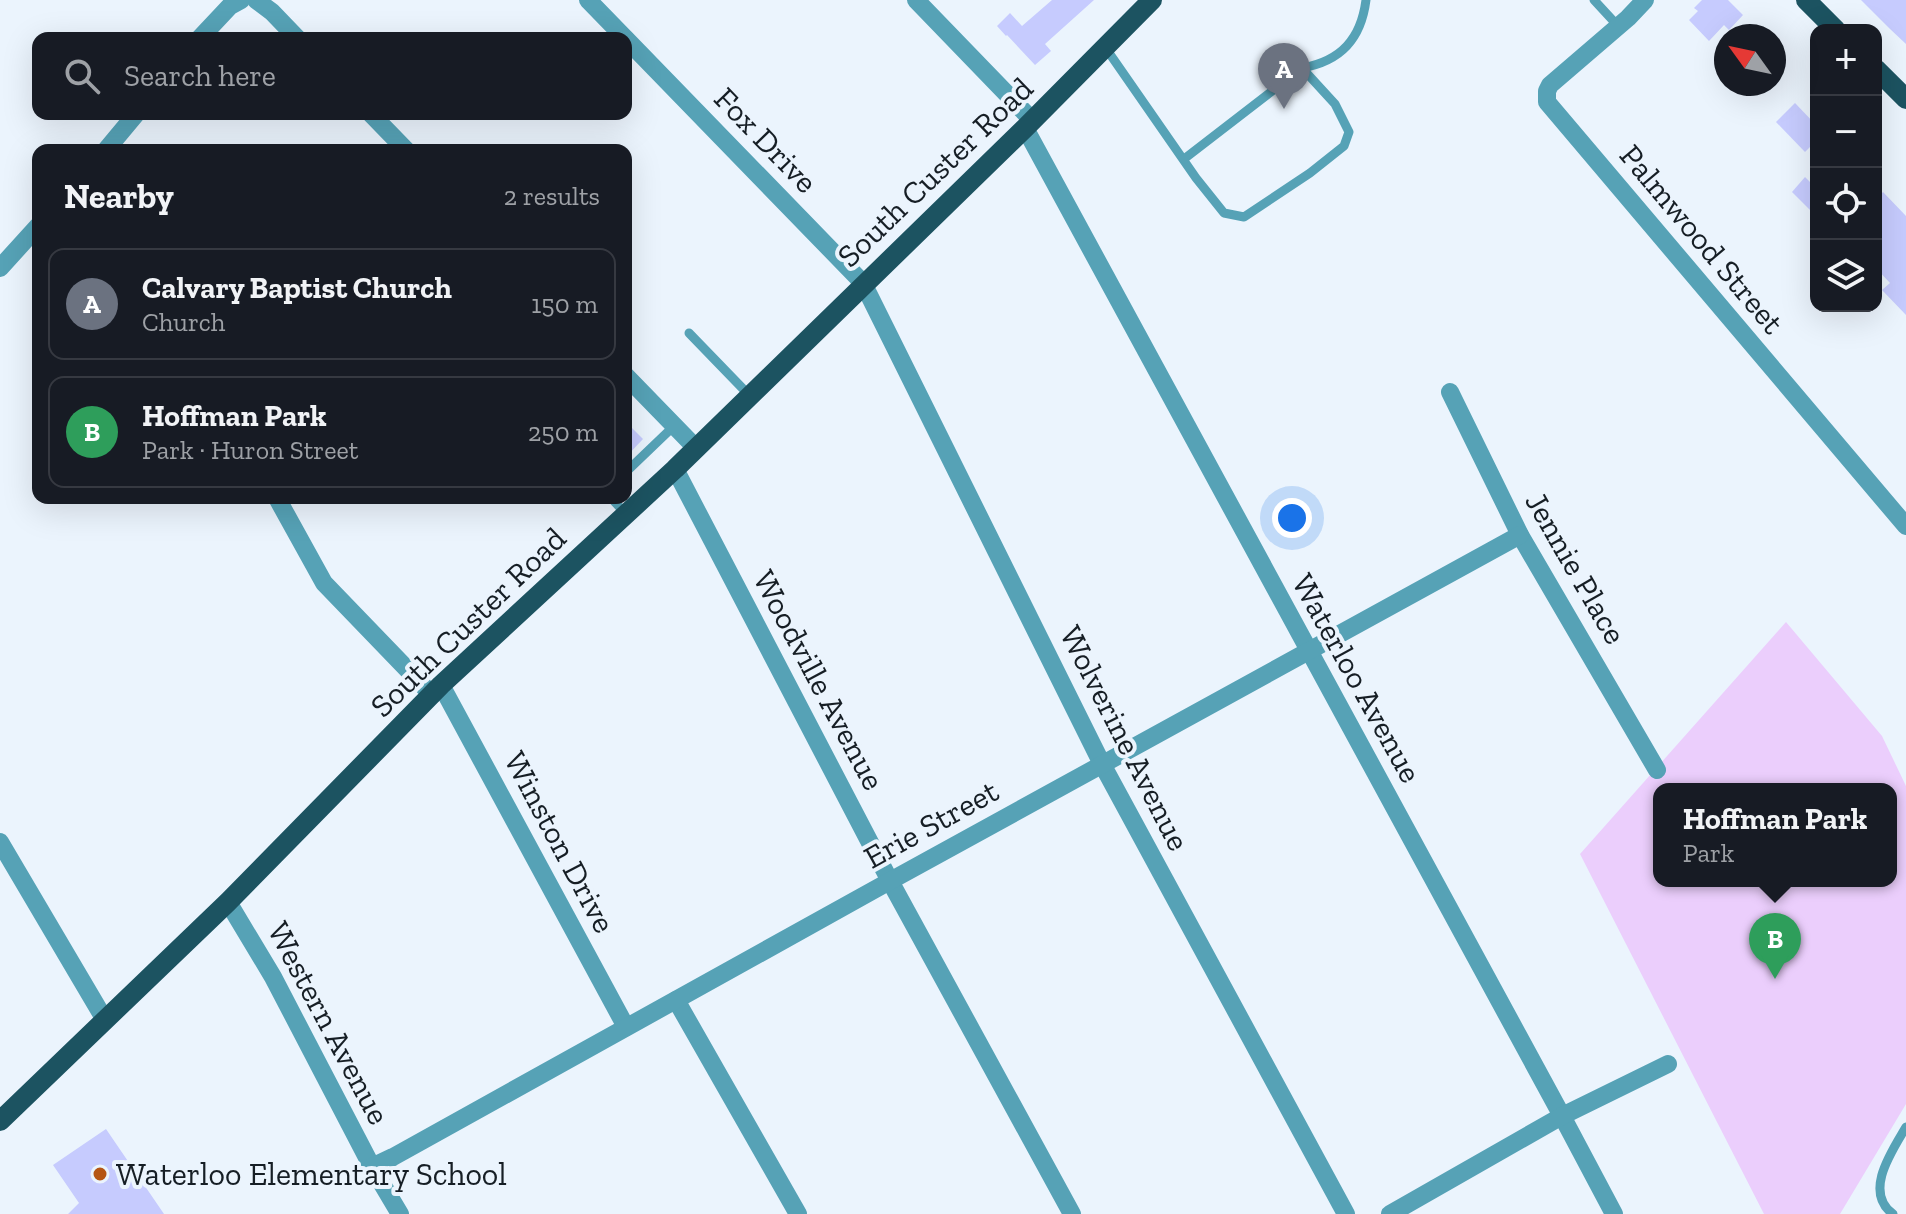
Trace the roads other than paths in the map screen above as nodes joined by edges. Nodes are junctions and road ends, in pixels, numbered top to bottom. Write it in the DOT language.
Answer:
graph roads {
  1 [pos="241,0"];
  2 [pos="256,0"];
  3 [pos="588,0"];
  4 [pos="916,0"];
  5 [pos="1152,0"];
  6 [pos="1366,0"];
  7 [pos="1594,0"];
  8 [pos="1645,0"];
  9 [pos="1806,0"];
  10 [pos="1830,24"];
  11 [pos="1618,26"];
  12 [pos="206,32"];
  13 [pos="291,32"];
  14 [pos="618,32"];
  15 [pos="632,46"];
  16 [pos="1105,47"];
  17 [pos="1302,68"];
  18 [pos="1882,75"];
  19 [pos="1906,99"];
  20 [pos="131,120"];
  21 [pos="377,120"];
  22 [pos="1028,124"];
  23 [pos="111,144"];
  24 [pos="400,144"];
  25 [pos="1184,159"];
  26 [pos="32,233"];
  27 [pos="0,268"];
  28 [pos="863,283"];
  29 [pos="689,333"];
  30 [pos="632,382"];
  31 [pos="1450,392"];
  32 [pos="749,395"];
  33 [pos="674,426"];
  34 [pos="695,447"];
  35 [pos="632,466"];
  36 [pos="675,469"];
  37 [pos="280,504"];
  38 [pos="617,504"];
  39 [pos="626,514"];
  40 [pos="1906,526"];
  41 [pos="1520,535"];
  42 [pos="1309,653"];
  43 [pos="437,690"];
  44 [pos="1102,764"];
  45 [pos="1657,770"];
  46 [pos="0,842"];
  47 [pos="890,881"];
  48 [pos="228,902"];
  49 [pos="676,1000"];
  50 [pos="105,1020"];
  51 [pos="626,1027"];
  52 [pos="1668,1064"];
  53 [pos="1562,1116"];
  54 [pos="0,1121"];
  55 [pos="1906,1127"];
  56 [pos="372,1167"];
  57 [pos="400,1214"];
  58 [pos="798,1214"];
  59 [pos="1072,1214"];
  60 [pos="1346,1214"];
  61 [pos="1390,1214"];
  62 [pos="1614,1214"];
  63 [pos="1893,1214"];
  1 -- 12 [label="street"];
  2 -- 13 [label="street"];
  3 -- 14 [label="street, Fox Drive"];
  4 -- 22 [label="street, Waterloo Avenue"];
  5 -- 16 [label="main road, South Custer Road"];
  6 -- 17 [label="lane"];
  7 -- 11 [label="lane"];
  8 -- 11 [label="street, Palmwood Street"];
  9 -- 10 [label="main road"];
  11 -- 40 [label="street, Palmwood Street"];
  15 -- 28 [label="street, Fox Drive"];
  16 -- 22 [label="main road, South Custer Road"];
  16 -- 25 [label="lane"];
  17 -- 25 [label="lane"];
  17 -- 25 [label="lane"];
  18 -- 19 [label="main road"];
  20 -- 23 [label="street"];
  21 -- 24 [label="street"];
  22 -- 28 [label="main road, South Custer Road"];
  22 -- 42 [label="street, Waterloo Avenue"];
  26 -- 27 [label="street"];
  28 -- 32 [label="main road, South Custer Road"];
  28 -- 44 [label="street, Wolverine Avenue"];
  29 -- 32 [label="lane"];
  30 -- 33 [label="street"];
  31 -- 41 [label="street, Jennie Place"];
  32 -- 34 [label="main road, South Custer Road"];
  33 -- 34 [label="street"];
  33 -- 35 [label="lane"];
  34 -- 36 [label="main road, South Custer Road"];
  36 -- 39 [label="main road, South Custer Road"];
  36 -- 47 [label="street, Woodville Avenue"];
  37 -- 43 [label="street, Winston Drive"];
  38 -- 39 [label="lane"];
  39 -- 43 [label="main road, South Custer Road"];
  41 -- 42 [label="street, Erie Street"];
  41 -- 45 [label="street, Jennie Place"];
  42 -- 44 [label="street, Erie Street"];
  42 -- 53 [label="street, Waterloo Avenue"];
  43 -- 48 [label="main road, South Custer Road"];
  43 -- 51 [label="street, Winston Drive"];
  44 -- 47 [label="street, Erie Street"];
  44 -- 60 [label="street, Wolverine Avenue"];
  46 -- 50 [label="street"];
  47 -- 49 [label="street, Erie Street"];
  47 -- 59 [label="street, Woodville Avenue"];
  48 -- 50 [label="main road, South Custer Road"];
  48 -- 56 [label="street, Western Avenue"];
  49 -- 51 [label="street, Erie Street"];
  49 -- 58 [label="street"];
  50 -- 54 [label="main road, South Custer Road"];
  51 -- 56 [label="street, Erie Street"];
  52 -- 53 [label="street"];
  53 -- 61 [label="street"];
  53 -- 62 [label="street, Waterloo Avenue"];
  55 -- 63 [label="lane"];
  56 -- 57 [label="street, Western Avenue"];
}
